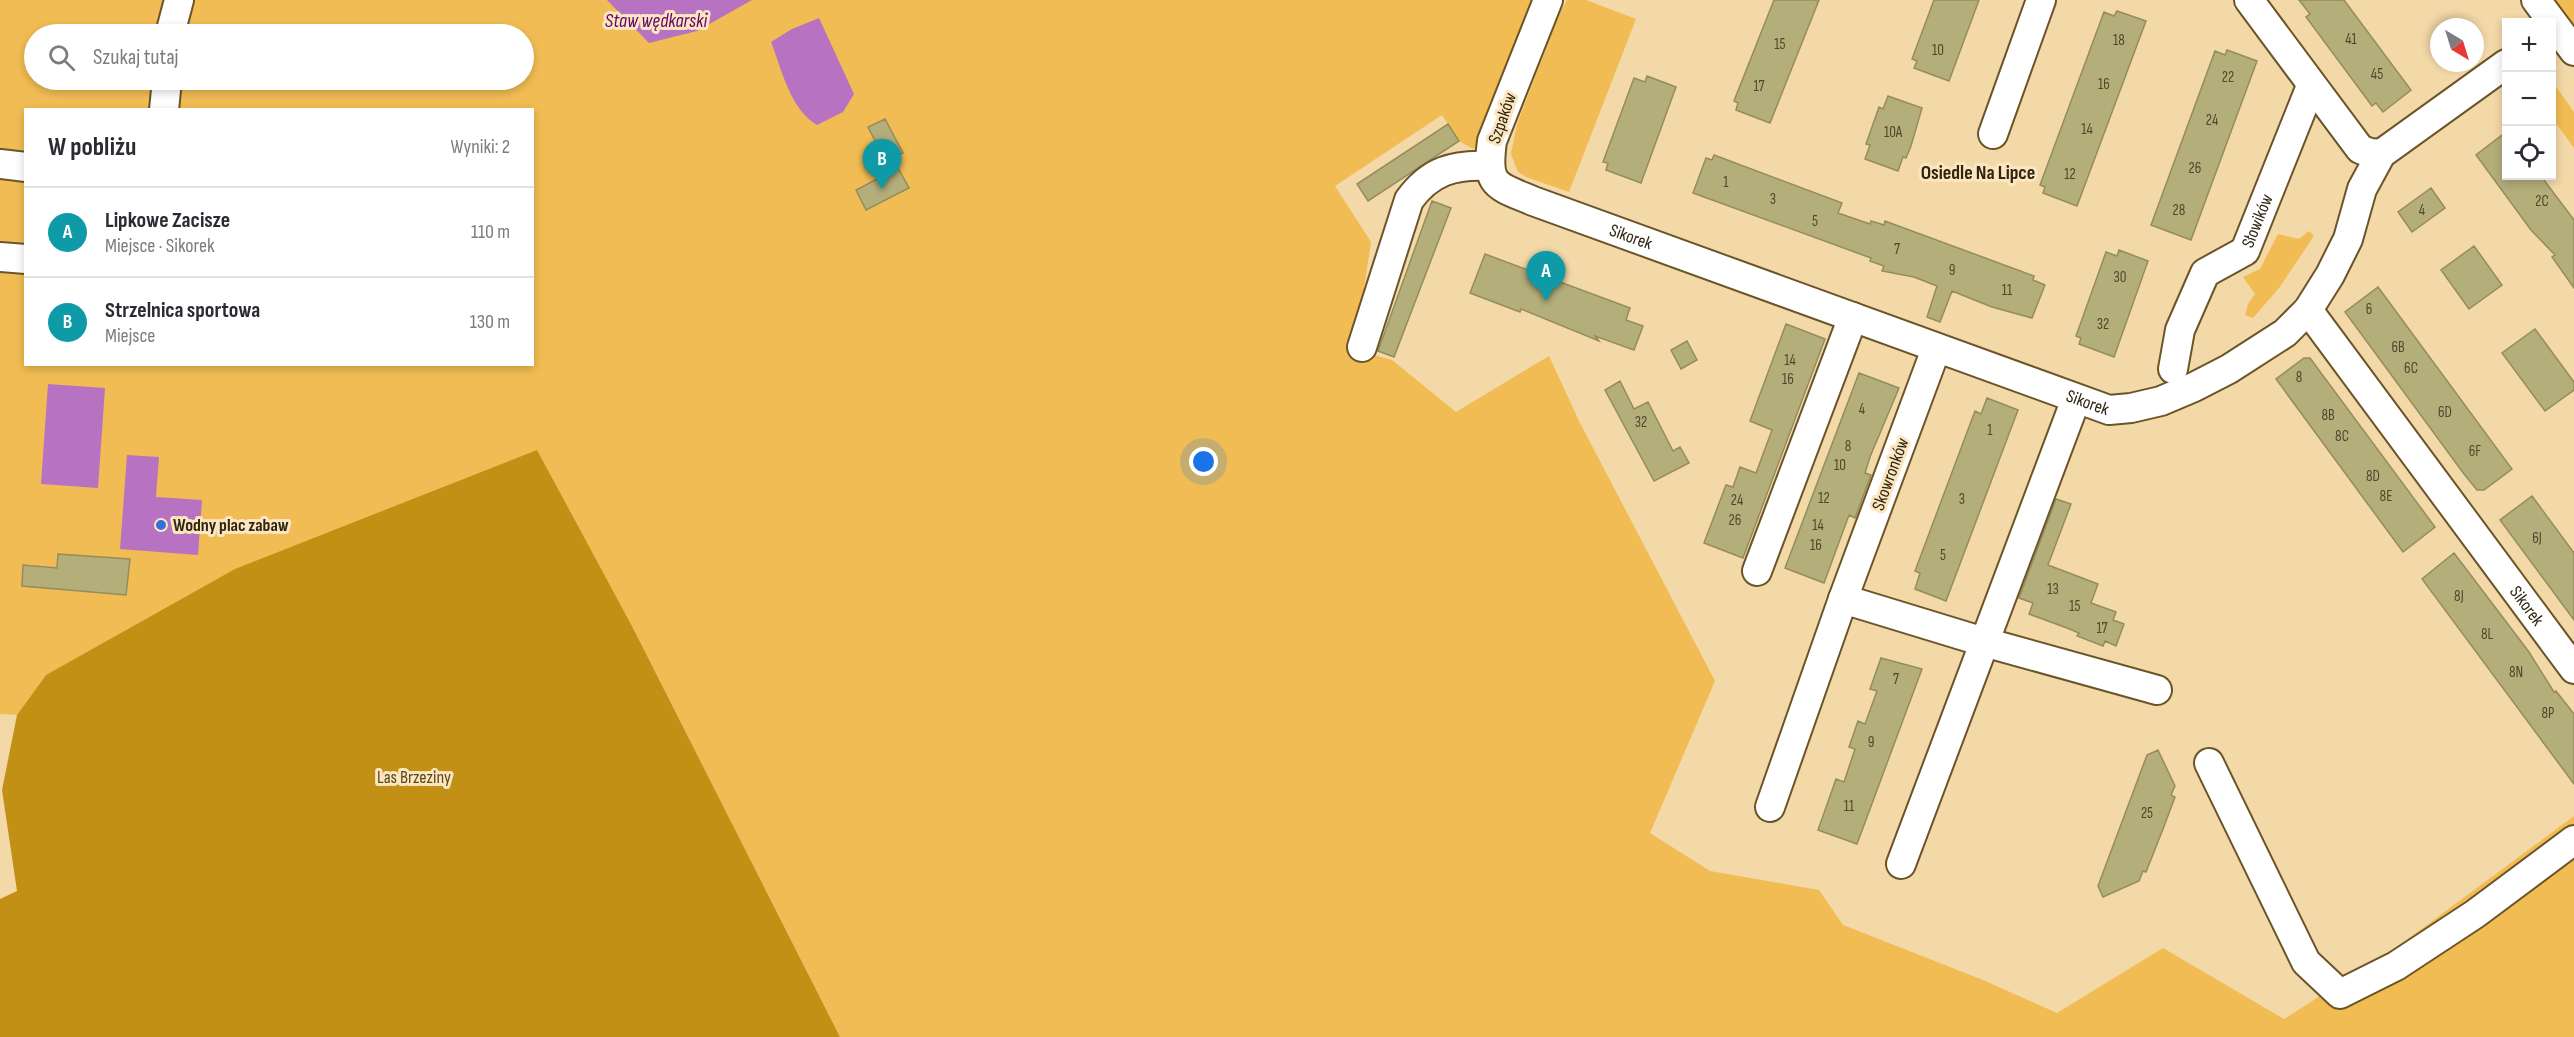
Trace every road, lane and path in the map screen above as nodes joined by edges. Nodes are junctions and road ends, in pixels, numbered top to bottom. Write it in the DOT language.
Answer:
graph roads {
  1 [pos="179,0"];
  2 [pos="1548,0"];
  3 [pos="2041,0"];
  4 [pos="2249,0"];
  5 [pos="2536,0"];
  6 [pos="2547,18"];
  7 [pos="173,24"];
  8 [pos="2556,31"];
  9 [pos="2574,51"];
  10 [pos="2502,67"];
  11 [pos="2311,86"];
  12 [pos="166,90"];
  13 [pos="164,108"];
  14 [pos="1993,134"];
  15 [pos="2381,154"];
  16 [pos="0,164"];
  17 [pos="1489,166"];
  18 [pos="24,167"];
  19 [pos="0,257"];
  20 [pos="24,260"];
  21 [pos="2308,310"];
  22 [pos="1853,317"];
  23 [pos="1362,347"];
  24 [pos="1936,349"];
  25 [pos="2174,369"];
  26 [pos="2076,399"];
  27 [pos="1757,571"];
  28 [pos="1843,599"];
  29 [pos="1984,642"];
  30 [pos="2574,669"];
  31 [pos="2157,690"];
  32 [pos="2209,763"];
  33 [pos="1770,807"];
  34 [pos="2574,840"];
  35 [pos="1900,864"];
  1 -- 7 [label="street"];
  2 -- 17 [label="street, Szpaków"];
  3 -- 14 [label="street"];
  4 -- 11 [label="street"];
  5 -- 6 [label="street"];
  8 -- 9 [label="street"];
  10 -- 15 [label="street, Sikorek"];
  11 -- 15 [label="street"];
  11 -- 25 [label="street, Słowików"];
  12 -- 13 [label="street"];
  15 -- 21 [label="street, Sikorek"];
  16 -- 18 [label="street"];
  17 -- 22 [label="street, Sikorek"];
  17 -- 23 [label="street, Szpaków"];
  19 -- 20 [label="street"];
  21 -- 26 [label="street, Sikorek"];
  21 -- 30 [label="street, Sikorek"];
  22 -- 24 [label="street, Sikorek"];
  22 -- 27 [label="street"];
  24 -- 26 [label="street, Sikorek"];
  24 -- 28 [label="street, Skowronków"];
  26 -- 29 [label="street"];
  28 -- 29 [label="street"];
  28 -- 33 [label="street, Skowronków"];
  29 -- 31 [label="street"];
  29 -- 35 [label="street"];
  32 -- 34 [label="street"];
}
